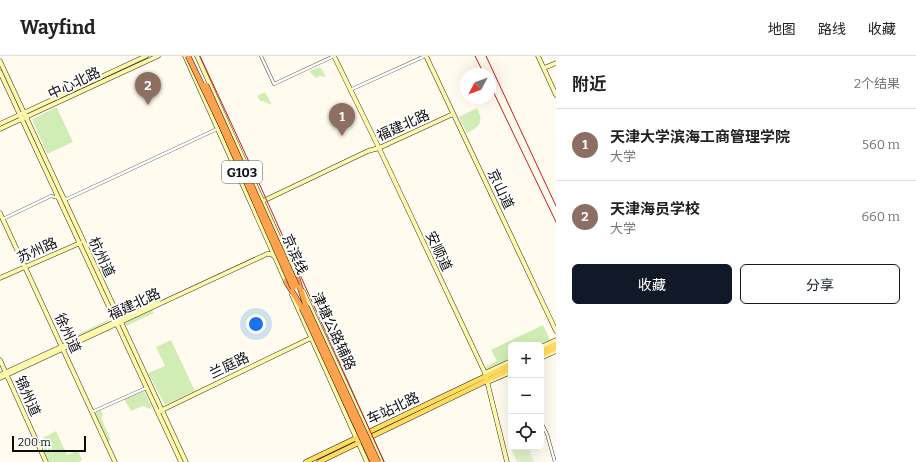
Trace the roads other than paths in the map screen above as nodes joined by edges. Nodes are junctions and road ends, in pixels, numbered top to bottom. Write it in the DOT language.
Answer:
graph roads {
  1 [pos="146,56"];
  2 [pos="158,56"];
  3 [pos="185,56"];
  4 [pos="188,56"];
  5 [pos="192,56"];
  6 [pos="197,56"];
  7 [pos="261,56"];
  8 [pos="340,56"];
  9 [pos="426,56"];
  10 [pos="539,56"];
  11 [pos="334,57"];
  12 [pos="0,61"];
  13 [pos="556,64"];
  14 [pos="545,69"];
  15 [pos="0,72"];
  16 [pos="556,89"];
  17 [pos="350,90"];
  18 [pos="556,95"];
  19 [pos="19,108"];
  20 [pos="454,114"];
  21 [pos="23,116"];
  22 [pos="15,120"];
  23 [pos="0,124"];
  24 [pos="26,124"];
  25 [pos="218,128"];
  26 [pos="0,129"];
  27 [pos="379,148"];
  28 [pos="58,197"];
  29 [pos="64,198"];
  30 [pos="263,201"];
  31 [pos="253,206"];
  32 [pos="0,213"];
  33 [pos="3,219"];
  34 [pos="269,242"];
  35 [pos="81,243"];
  36 [pos="276,258"];
  37 [pos="25,267"];
  38 [pos="296,275"];
  39 [pos="0,278"];
  40 [pos="286,281"];
  41 [pos="295,287"];
  42 [pos="304,307"];
  43 [pos="118,322"];
  44 [pos="556,331"];
  45 [pos="311,338"];
  46 [pos="556,340"];
  47 [pos="556,344"];
  48 [pos="544,346"];
  49 [pos="62,348"];
  50 [pos="544,349"];
  51 [pos="556,350"];
  52 [pos="544,356"];
  53 [pos="0,360"];
  54 [pos="508,363"];
  55 [pos="508,366"];
  56 [pos="508,372"];
  57 [pos="6,374"];
  58 [pos="0,375"];
  59 [pos="488,377"];
  60 [pos="0,378"];
  61 [pos="146,388"];
  62 [pos="160,411"];
  63 [pos="92,412"];
  64 [pos="544,428"];
  65 [pos="368,432"];
  66 [pos="356,438"];
  67 [pos="371,438"];
  68 [pos="359,443"];
  69 [pos="46,462"];
  70 [pos="115,462"];
  71 [pos="181,462"];
  72 [pos="186,462"];
  73 [pos="306,462"];
  74 [pos="319,462"];
  75 [pos="367,462"];
  76 [pos="373,462"];
  77 [pos="378,462"];
  78 [pos="382,462"];
  79 [pos="507,462"];
  80 [pos="555,462"];
  1 -- 21 [label="street, 中心北路"];
  2 -- 21 [label="street, 中心北路"];
  3 -- 25 [label="street, 津塘公路辅路"];
  4 -- 41 [label="highway, 京滨线 / G103, bridge"];
  5 -- 41 [label="highway, 京滨线 / G103, bridge"];
  6 -- 30 [label="street, 津塘公路辅路 / G103"];
  7 -- 11 [label="street"];
  8 -- 11 [label="street"];
  9 -- 17 [label="street"];
  9 -- 20 [label="street, 京山道"];
  10 -- 14 [label="street"];
  11 -- 17 [label="street, 安顺道"];
  12 -- 19 [label="street"];
  13 -- 14 [label="street"];
  14 -- 16 [label="street"];
  14 -- 18 [label="street"];
  15 -- 19 [label="street"];
  17 -- 27 [label="street, 安顺道"];
  19 -- 21 [label="street"];
  19 -- 22 [label="street"];
  20 -- 27 [label="street, 福建北路"];
  20 -- 44 [label="street, 京山道"];
  21 -- 22 [label="street"];
  21 -- 24 [label="street, 杭州道"];
  22 -- 23 [label="street"];
  22 -- 24 [label="street"];
  22 -- 26 [label="street"];
  24 -- 28 [label="street, 杭州道"];
  24 -- 29 [label="street, 杭州道"];
  25 -- 29 [label="street"];
  25 -- 31 [label="street, 津塘公路辅路"];
  27 -- 30 [label="street, 福建北路"];
  27 -- 59 [label="street, 安顺道"];
  28 -- 29 [label="street"];
  28 -- 33 [label="street"];
  28 -- 35 [label="street, 杭州道"];
  29 -- 35 [label="street, 杭州道"];
  30 -- 31 [label="street, 福建北路"];
  30 -- 38 [label="street, 津塘公路辅路 / G103"];
  31 -- 34 [label="street, 津塘公路辅路"];
  32 -- 33 [label="street, 徐州道"];
  33 -- 37 [label="street, 徐州道"];
  34 -- 36 [label="street, 津塘公路辅路"];
  34 -- 43 [label="street, 福建北路"];
  35 -- 37 [label="street, 苏州路"];
  35 -- 43 [label="street, 杭州道"];
  36 -- 40 [label="street, 津塘公路辅路"];
  36 -- 43 [label="street, 福建北路"];
  37 -- 39 [label="street, 苏州路"];
  37 -- 49 [label="street, 徐州道"];
  38 -- 42 [label="highway, G103"];
  38 -- 65 [label="street, 津塘公路辅路 / G103"];
  40 -- 42 [label="highway"];
  40 -- 45 [label="street, 津塘公路辅路"];
  41 -- 42 [label="highway, 京滨线 / G103"];
  42 -- 76 [label="highway, 京滨线 / G103, bridge"];
  42 -- 77 [label="highway, 京滨线 / G103, bridge"];
  43 -- 49 [label="street, 福建北路"];
  43 -- 61 [label="street, 杭州道"];
  43 -- 62 [label="street, 杭州道"];
  45 -- 62 [label="street, 兰庭路"];
  45 -- 66 [label="street, 津塘公路辅路"];
  46 -- 48 [label="street"];
  47 -- 50 [label="main road"];
  49 -- 57 [label="street, 福建北路"];
  49 -- 63 [label="street, 徐州道"];
  51 -- 52 [label="main road"];
  53 -- 57 [label="street, 锦州道"];
  54 -- 59 [label="street"];
  55 -- 59 [label="main road"];
  56 -- 59 [label="main road"];
  57 -- 58 [label="street, 福建北路"];
  57 -- 60 [label="street, 福建北路"];
  57 -- 69 [label="street, 锦州道"];
  59 -- 65 [label="main road, 车站北路"];
  59 -- 67 [label="main road, 车站北路"];
  59 -- 79 [label="street, 安顺道"];
  61 -- 62 [label="street, 杭州道"];
  61 -- 63 [label="street"];
  62 -- 71 [label="street, 杭州道"];
  62 -- 72 [label="street, 杭州道"];
  63 -- 70 [label="street, 徐州道"];
  64 -- 80 [label="street"];
  65 -- 66 [label="main road, 车站北路"];
  65 -- 67 [label="street, 津塘公路辅路 / G103"];
  66 -- 68 [label="street, 津塘公路辅路"];
  66 -- 73 [label="main road, 车站北路"];
  67 -- 68 [label="main road, 车站北路"];
  67 -- 78 [label="street, 津塘公路辅路 / G103"];
  68 -- 74 [label="main road, 车站北路"];
  68 -- 75 [label="street, 津塘公路辅路"];
}
